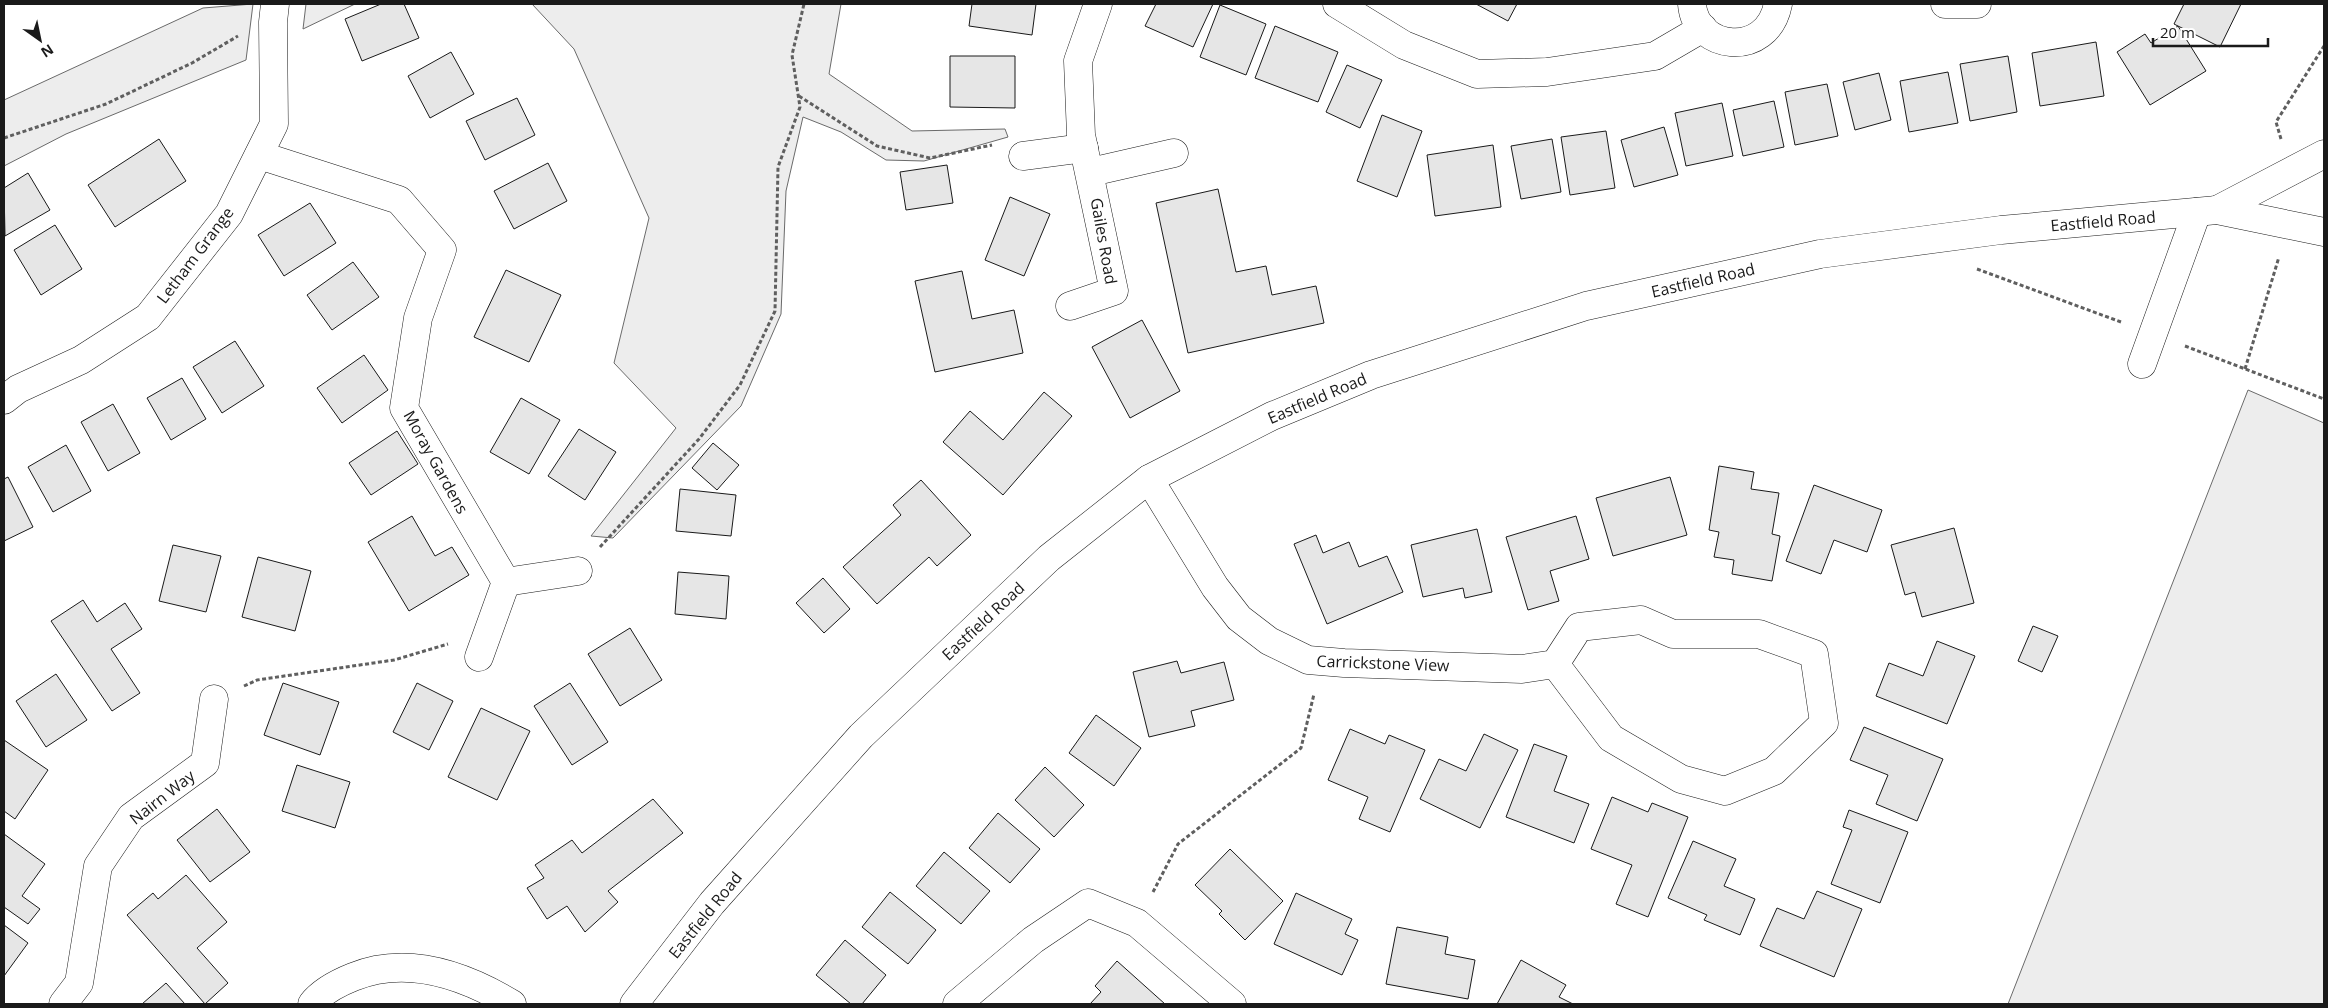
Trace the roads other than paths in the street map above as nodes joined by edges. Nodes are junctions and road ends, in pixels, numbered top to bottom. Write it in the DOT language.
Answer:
graph roads {
  1 [pos="275,4"];
  2 [pos="1098,4"];
  3 [pos="1337,4"];
  4 [pos="1692,4"];
  5 [pos="1778,4"];
  6 [pos="1946,4"];
  7 [pos="1977,4"];
  8 [pos="1703,28"];
  9 [pos="1174,153"];
  10 [pos="2324,154"];
  11 [pos="258,155"];
  12 [pos="1023,156"];
  13 [pos="1088,160"];
  14 [pos="2208,211"];
  15 [pos="2324,232"];
  16 [pos="1070,306"];
  17 [pos="2142,364"];
  18 [pos="9,386"];
  19 [pos="1149,479"];
  20 [pos="578,571"];
  21 [pos="506,582"];
  22 [pos="479,657"];
  23 [pos="1555,664"];
  24 [pos="214,699"];
  25 [pos="63,1004"];
  26 [pos="312,1004"];
  27 [pos="512,1004"];
  28 [pos="634,1004"];
  29 [pos="957,1004"];
  30 [pos="1232,1004"];
  1 -- 11 [label="street, Letham Grange"];
  2 -- 13 [label="street, Gailes Road"];
  3 -- 8 [label="street"];
  4 -- 8 [label="street"];
  5 -- 8 [label="street"];
  6 -- 7 [label="street"];
  9 -- 13 [label="street"];
  10 -- 14 [label="street, Eastfield Road"];
  11 -- 18 [label="street, Letham Grange"];
  11 -- 21 [label="street, Moray Gardens"];
  12 -- 13 [label="street"];
  13 -- 16 [label="street, Gailes Road"];
  14 -- 15 [label="street, Eastfield Road"];
  14 -- 17 [label="street"];
  14 -- 19 [label="street, Eastfield Road"];
  19 -- 23 [label="street, Carrickstone View"];
  19 -- 28 [label="street, Eastfield Road"];
  20 -- 21 [label="street"];
  21 -- 22 [label="street"];
  23 -- 23 [label="street"];
  24 -- 25 [label="street, Nairn Way"];
  26 -- 27 [label="street"];
  29 -- 30 [label="street"];
}
